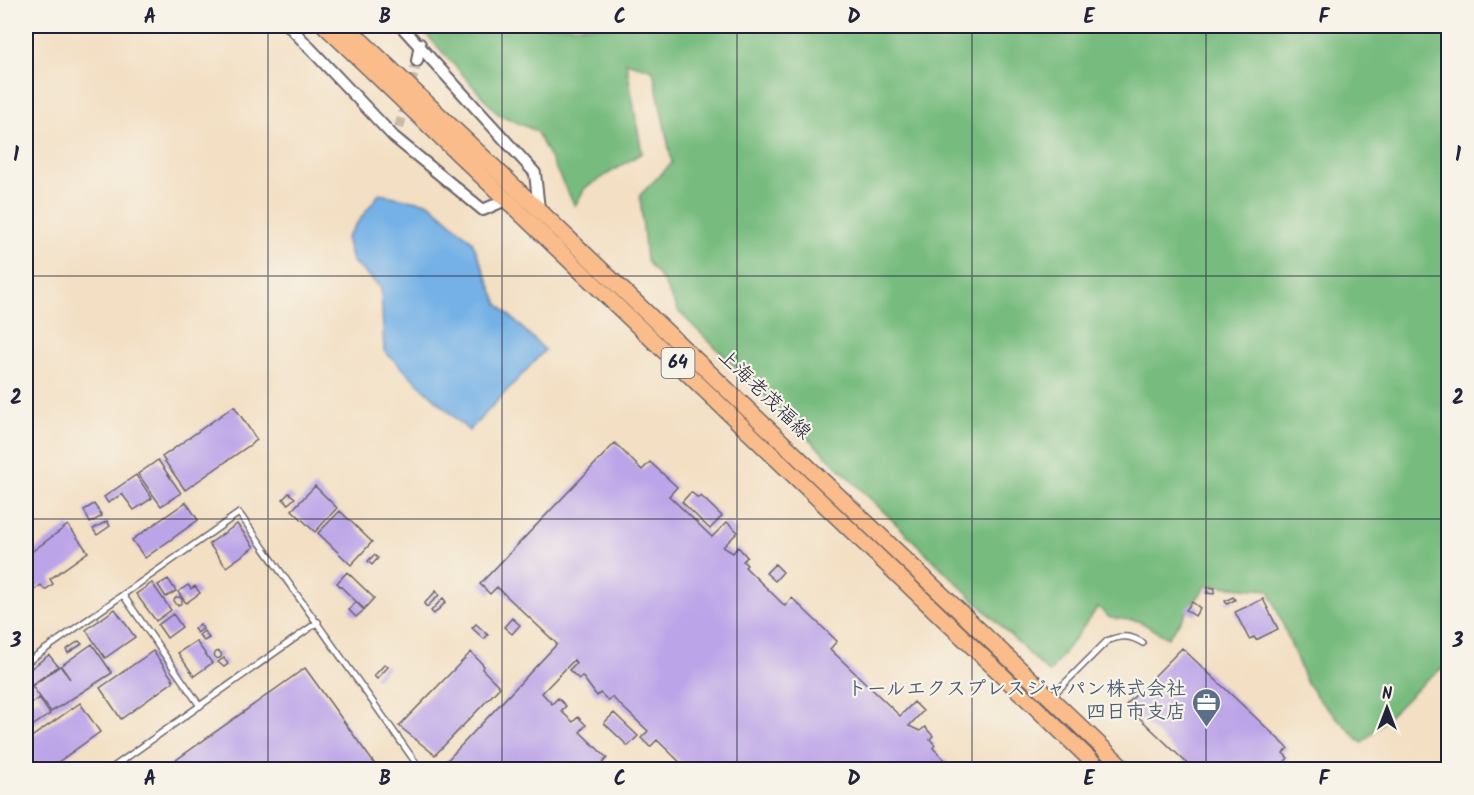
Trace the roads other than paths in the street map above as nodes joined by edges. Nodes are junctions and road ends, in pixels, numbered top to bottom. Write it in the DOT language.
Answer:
graph roads {
  1 [pos="289,26"];
  2 [pos="325,26"];
  3 [pos="346,26"];
  4 [pos="401,26"];
  5 [pos="420,44"];
  6 [pos="417,61"];
  7 [pos="507,199"];
  8 [pos="539,209"];
  9 [pos="123,594"];
  10 [pos="318,622"];
  11 [pos="1143,643"];
  12 [pos="26,663"];
  13 [pos="1050,697"];
  14 [pos="200,706"];
  15 [pos="109,770"];
  16 [pos="421,770"];
  17 [pos="1101,770"];
  18 [pos="1126,770"];
  1 -- 7 [label="street"];
  2 -- 7 [label="main road, 上海老茂福線 / 64"];
  3 -- 8 [label="main road, 上海老茂福線 / 64"];
  4 -- 5 [label="street"];
  5 -- 6 [label="street"];
  5 -- 8 [label="street"];
  7 -- 17 [label="main road, 上海老茂福線 / 64"];
  8 -- 13 [label="main road, 上海老茂福線 / 64"];
  9 -- 10 [label="lane"];
  9 -- 12 [label="lane"];
  9 -- 14 [label="lane"];
  10 -- 14 [label="lane"];
  10 -- 16 [label="lane"];
  11 -- 13 [label="lane"];
  13 -- 18 [label="main road, 上海老茂福線 / 64"];
  14 -- 15 [label="lane"];
}
